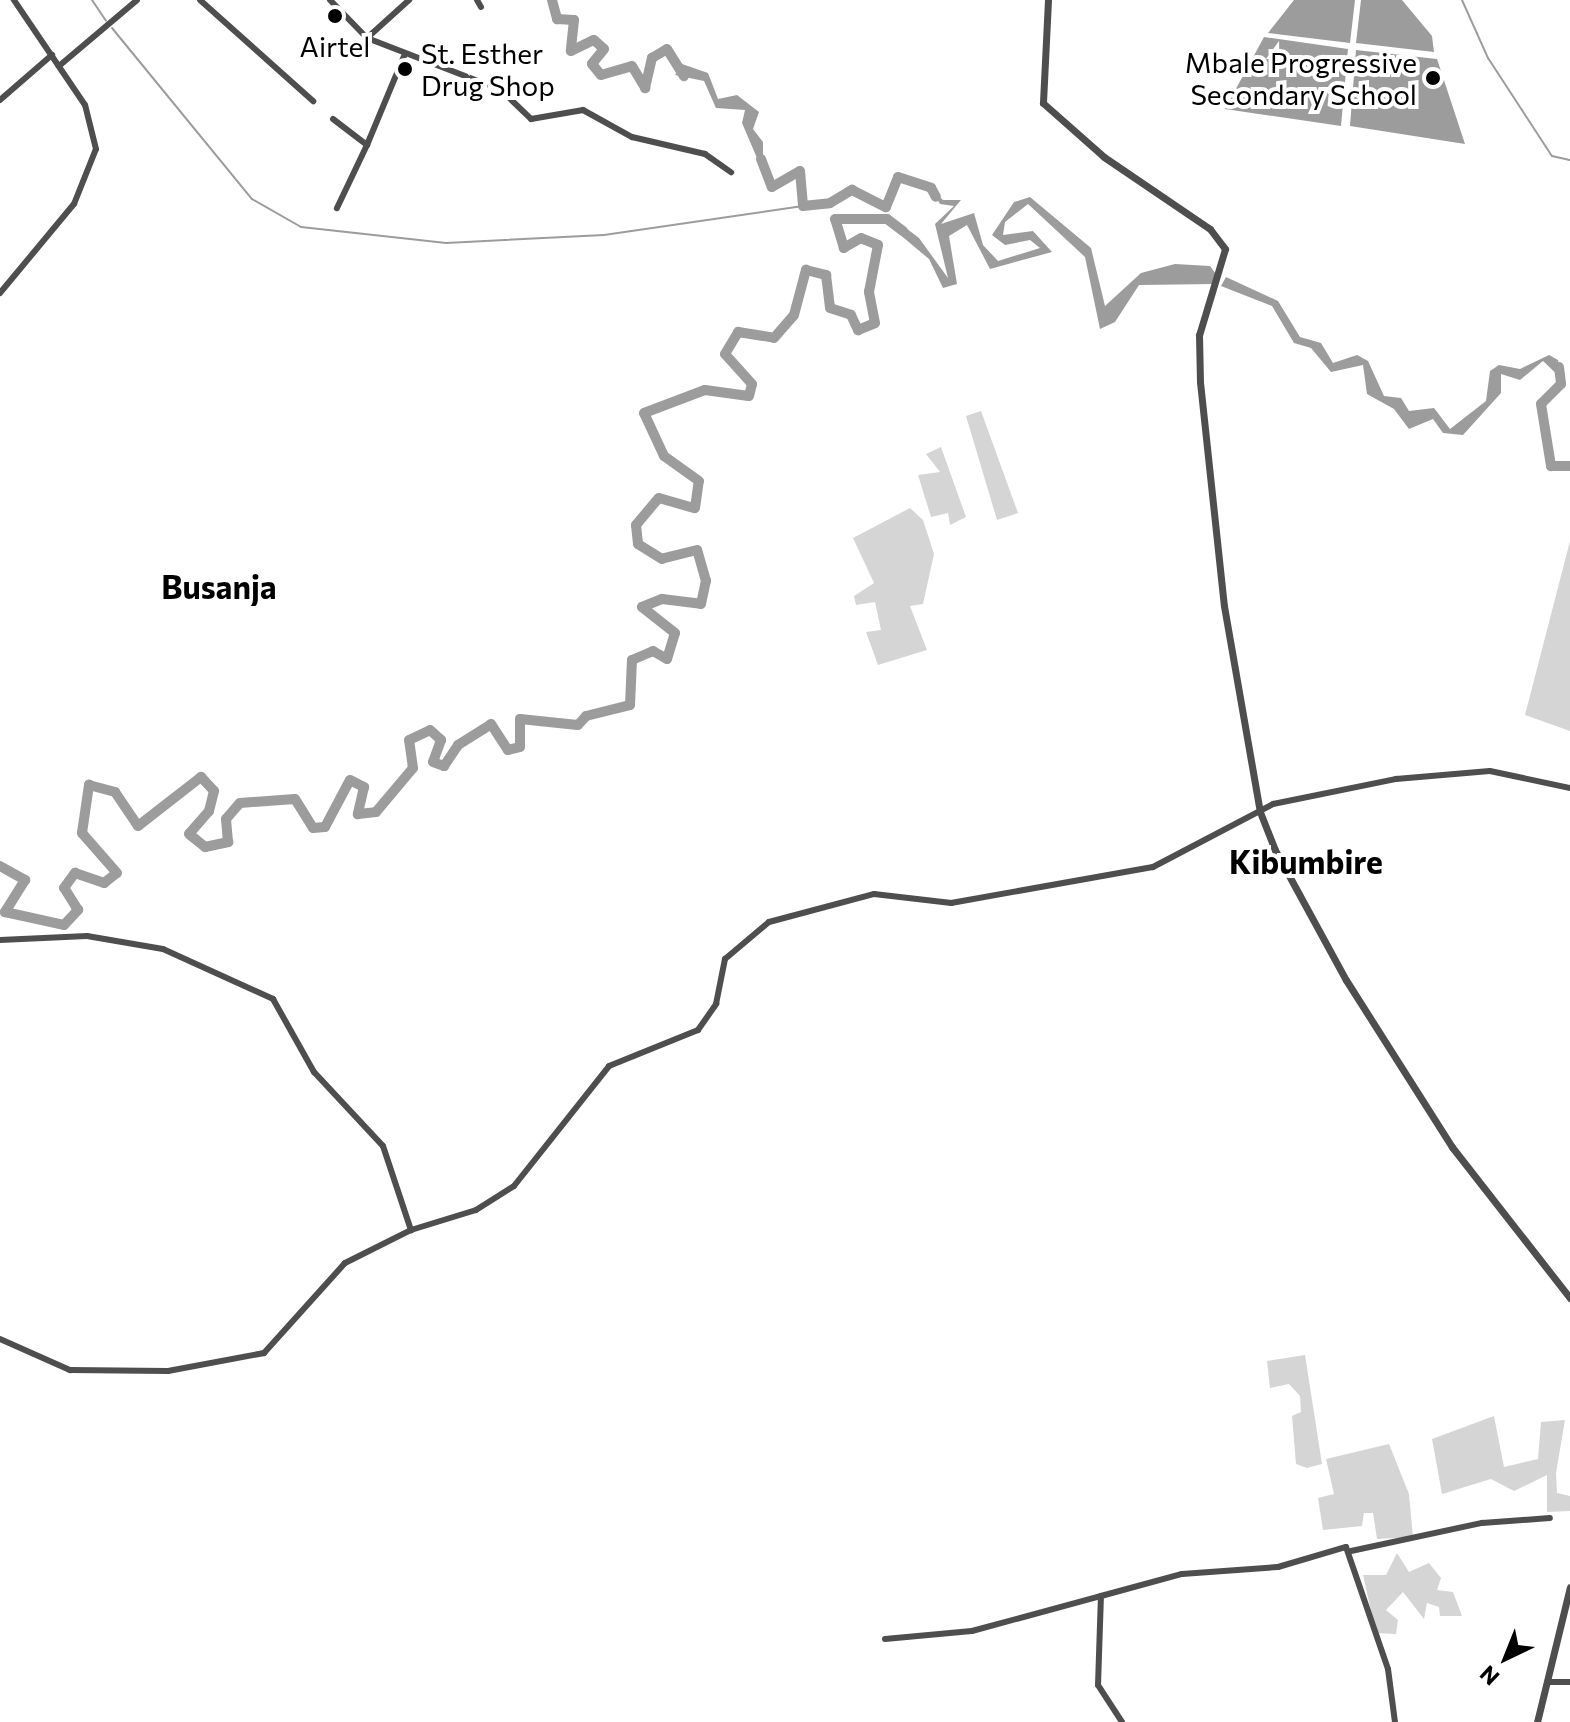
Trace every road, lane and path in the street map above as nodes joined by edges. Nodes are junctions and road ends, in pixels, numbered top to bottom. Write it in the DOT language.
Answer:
graph roads {
  1 [pos="14,0"];
  2 [pos="137,0"];
  3 [pos="200,0"];
  4 [pos="330,0"];
  5 [pos="409,0"];
  6 [pos="1048,0"];
  7 [pos="367,38"];
  8 [pos="52,55"];
  9 [pos="404,56"];
  10 [pos="59,66"];
  11 [pos="0,100"];
  12 [pos="313,101"];
  13 [pos="333,119"];
  14 [pos="367,145"];
  15 [pos="731,172"];
  16 [pos="337,208"];
  17 [pos="0,293"];
  18 [pos="1570,788"];
  19 [pos="1260,812"];
  20 [pos="0,940"];
  21 [pos="411,1230"];
  22 [pos="1570,1298"];
  23 [pos="0,1339"];
  24 [pos="1550,1518"];
  25 [pos="1351,1551"];
  26 [pos="1570,1587"];
  27 [pos="1101,1596"];
  28 [pos="885,1639"];
  29 [pos="1549,1682"];
  30 [pos="1570,1682"];
  31 [pos="1122,1722"];
  32 [pos="1395,1722"];
  33 [pos="1537,1722"];
  1 -- 8 [label="street"];
  2 -- 10 [label="street"];
  3 -- 12 [label="street"];
  4 -- 7 [label="street"];
  5 -- 7 [label="street"];
  6 -- 19 [label="street"];
  7 -- 9 [label="street"];
  8 -- 10 [label="street"];
  8 -- 11 [label="street"];
  9 -- 14 [label="street"];
  9 -- 15 [label="street"];
  10 -- 17 [label="street"];
  13 -- 14 [label="street"];
  14 -- 16 [label="street"];
  18 -- 19 [label="street"];
  19 -- 21 [label="street"];
  19 -- 22 [label="street"];
  20 -- 21 [label="street"];
  21 -- 23 [label="street"];
  24 -- 25 [label="street"];
  25 -- 27 [label="street"];
  25 -- 32 [label="street"];
  26 -- 29 [label="street"];
  27 -- 28 [label="street"];
  27 -- 31 [label="street"];
  29 -- 30 [label="street"];
  29 -- 33 [label="street"];
}
